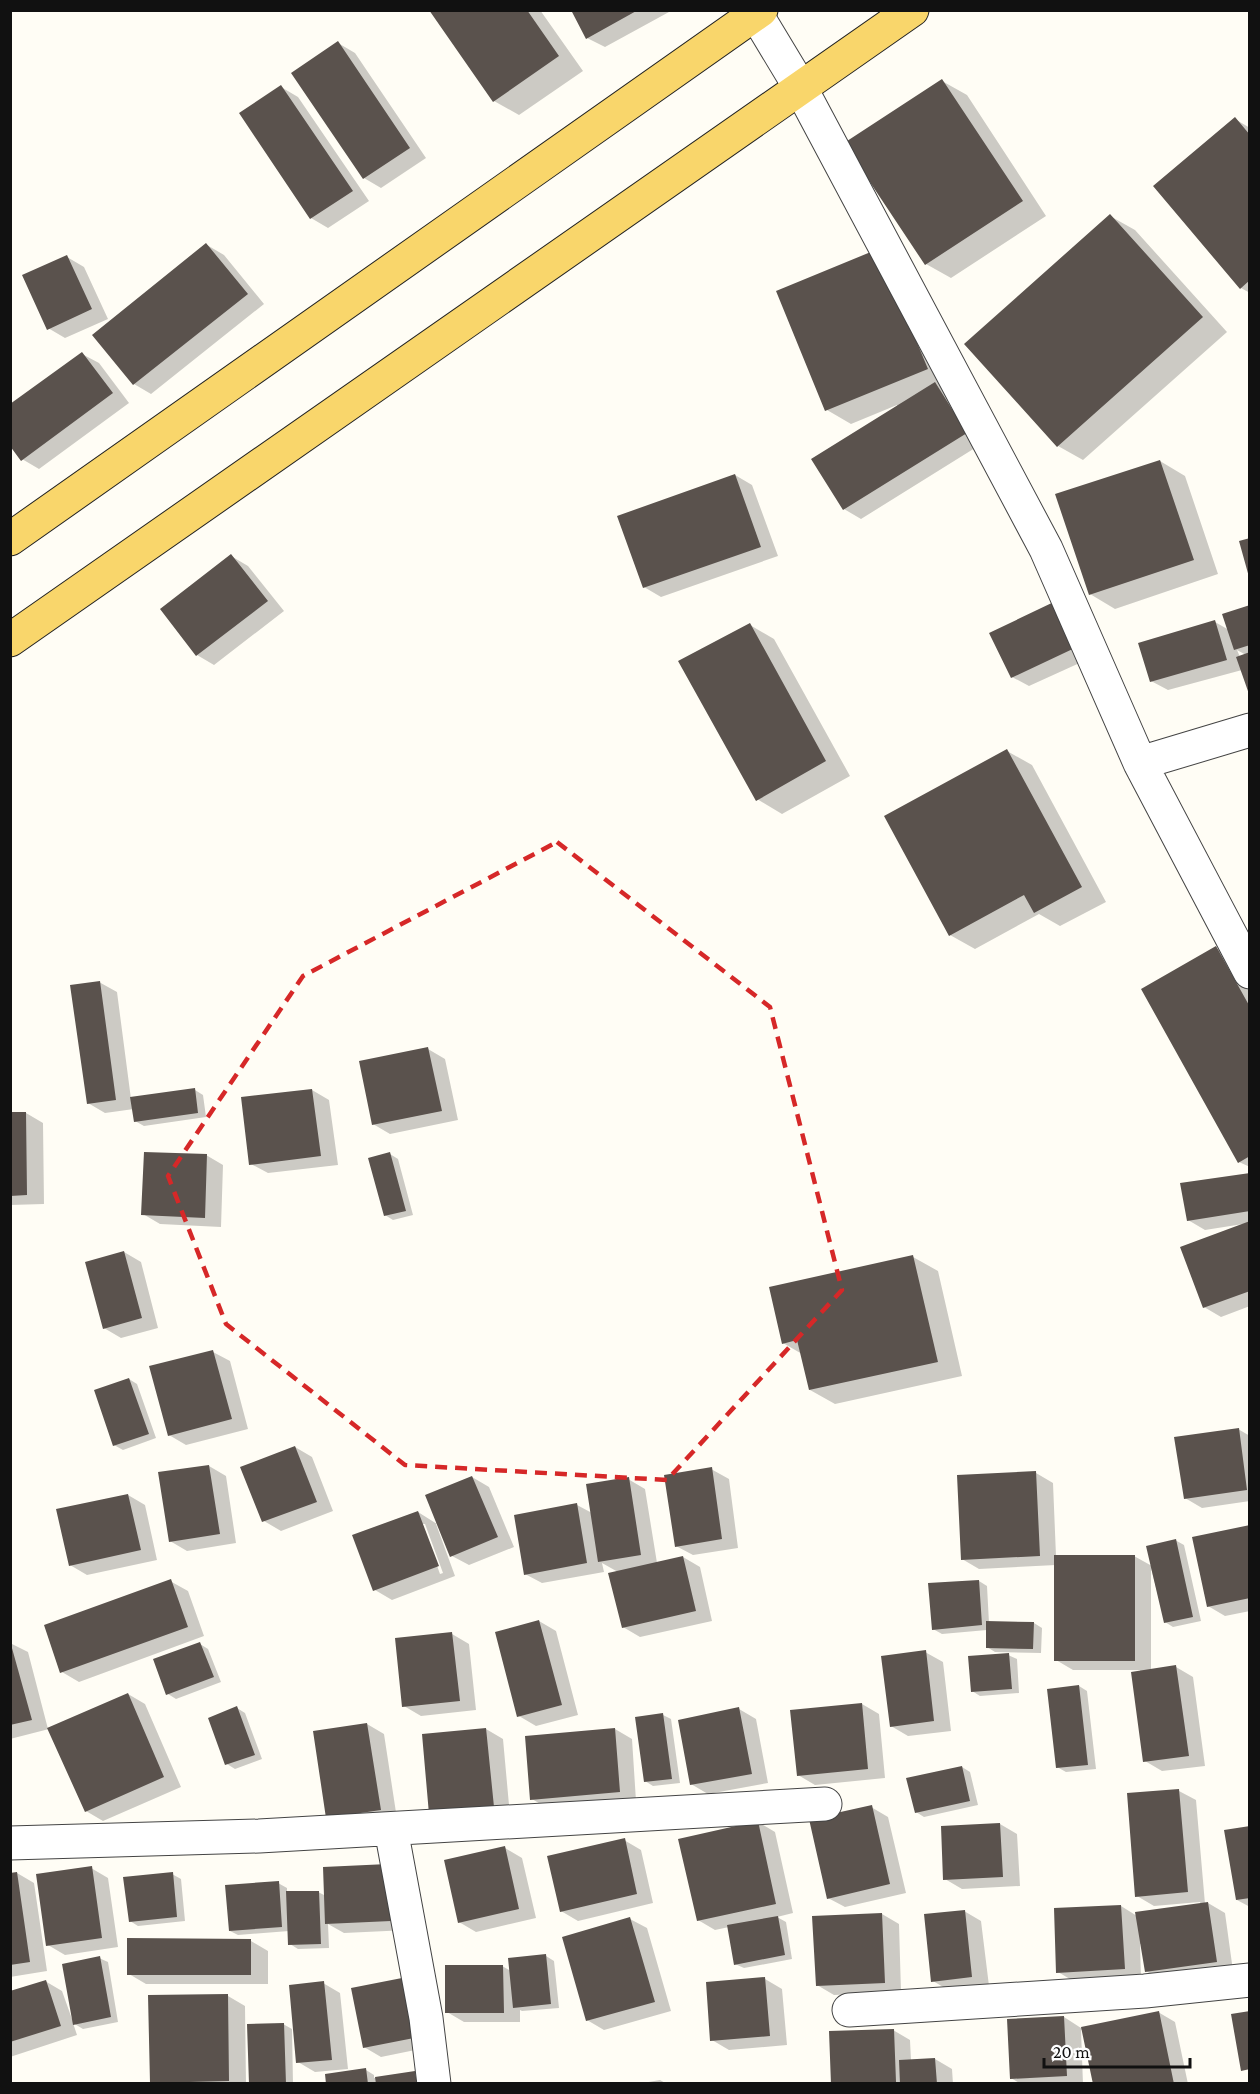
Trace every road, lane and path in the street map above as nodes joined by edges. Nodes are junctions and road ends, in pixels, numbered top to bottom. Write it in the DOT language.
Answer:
graph roads {
  1 [pos="759,12"];
  2 [pos="894,16"];
  3 [pos="800,87"];
  4 [pos="10,539"];
  5 [pos="10,640"];
  6 [pos="1250,730"];
  7 [pos="1140,763"];
  8 [pos="1250,972"];
  9 [pos="825,1804"];
  10 [pos="391,1829"];
  11 [pos="10,1843"];
  12 [pos="1250,1980"];
  13 [pos="849,2010"];
  14 [pos="434,2084"];
  1 -- 3 [label="street"];
  1 -- 4 [label="main road"];
  2 -- 3 [label="main road"];
  3 -- 5 [label="main road"];
  3 -- 7 [label="street"];
  6 -- 7 [label="street"];
  7 -- 8 [label="street"];
  9 -- 10 [label="street"];
  10 -- 11 [label="street"];
  10 -- 14 [label="street"];
  12 -- 13 [label="street"];
}
